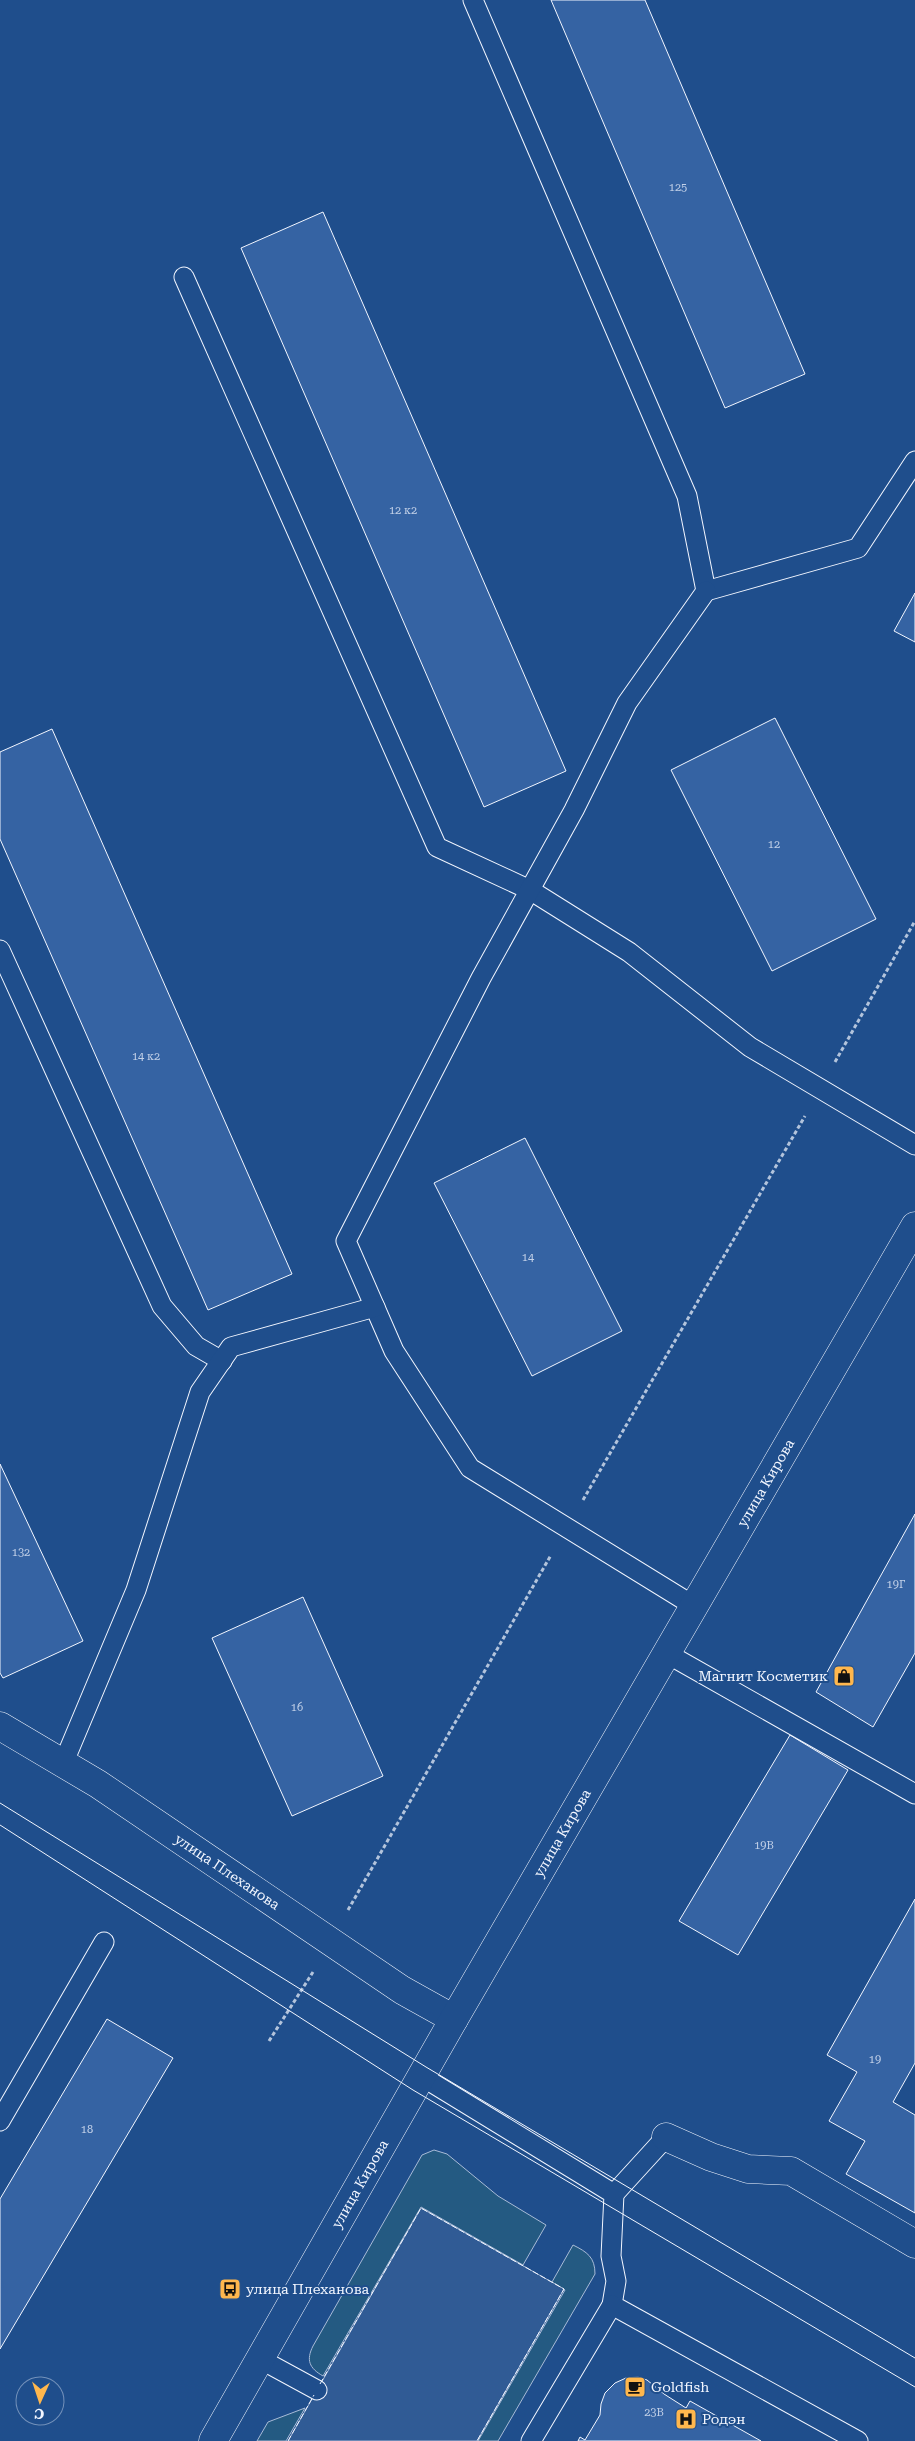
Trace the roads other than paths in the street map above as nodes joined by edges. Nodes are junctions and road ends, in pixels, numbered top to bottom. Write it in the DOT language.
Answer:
graph roads {
  1 [pos="473,0"];
  2 [pos="184,277"];
  3 [pos="915,461"];
  4 [pos="706,591"];
  5 [pos="530,890"];
  6 [pos="0,950"];
  7 [pos="915,1145"];
  8 [pos="915,1226"];
  9 [pos="375,1306"];
  10 [pos="222,1361"];
  11 [pos="694,1606"];
  12 [pos="666,1653"];
  13 [pos="0,1726"];
  14 [pos="63,1764"];
  15 [pos="915,1794"];
  16 [pos="104,1942"];
  17 [pos="454,2019"];
  18 [pos="421,2076"];
  19 [pos="0,2120"];
  20 [pos="666,2137"];
  21 [pos="614,2194"];
  22 [pos="915,2244"];
  23 [pos="612,2305"];
  24 [pos="260,2359"];
  25 [pos="317,2390"];
  26 [pos="213,2441"];
  27 [pos="531,2441"];
  28 [pos="858,2441"];
  1 -- 4 [label="lane"];
  2 -- 5 [label="lane"];
  3 -- 4 [label="lane"];
  4 -- 5 [label="lane"];
  5 -- 7 [label="lane"];
  5 -- 9 [label="lane"];
  6 -- 10 [label="lane"];
  8 -- 11 [label="main road, улица Кирова"];
  9 -- 10 [label="lane"];
  9 -- 11 [label="lane"];
  10 -- 14 [label="lane"];
  11 -- 12 [label="main road, улица Кирова"];
  12 -- 15 [label="lane"];
  12 -- 17 [label="main road, улица Кирова"];
  13 -- 14 [label="main road, улица Плеханова"];
  14 -- 17 [label="main road, улица Плеханова"];
  16 -- 19 [label="lane"];
  17 -- 18 [label="main road, улица Кирова"];
  18 -- 21 [label="lane"];
  18 -- 24 [label="main road, улица Кирова"];
  20 -- 21 [label="lane"];
  20 -- 22 [label="main road"];
  21 -- 23 [label="lane"];
  23 -- 27 [label="lane"];
  23 -- 28 [label="lane"];
  24 -- 25 [label="lane"];
  24 -- 26 [label="main road, улица Кирова"];
}
